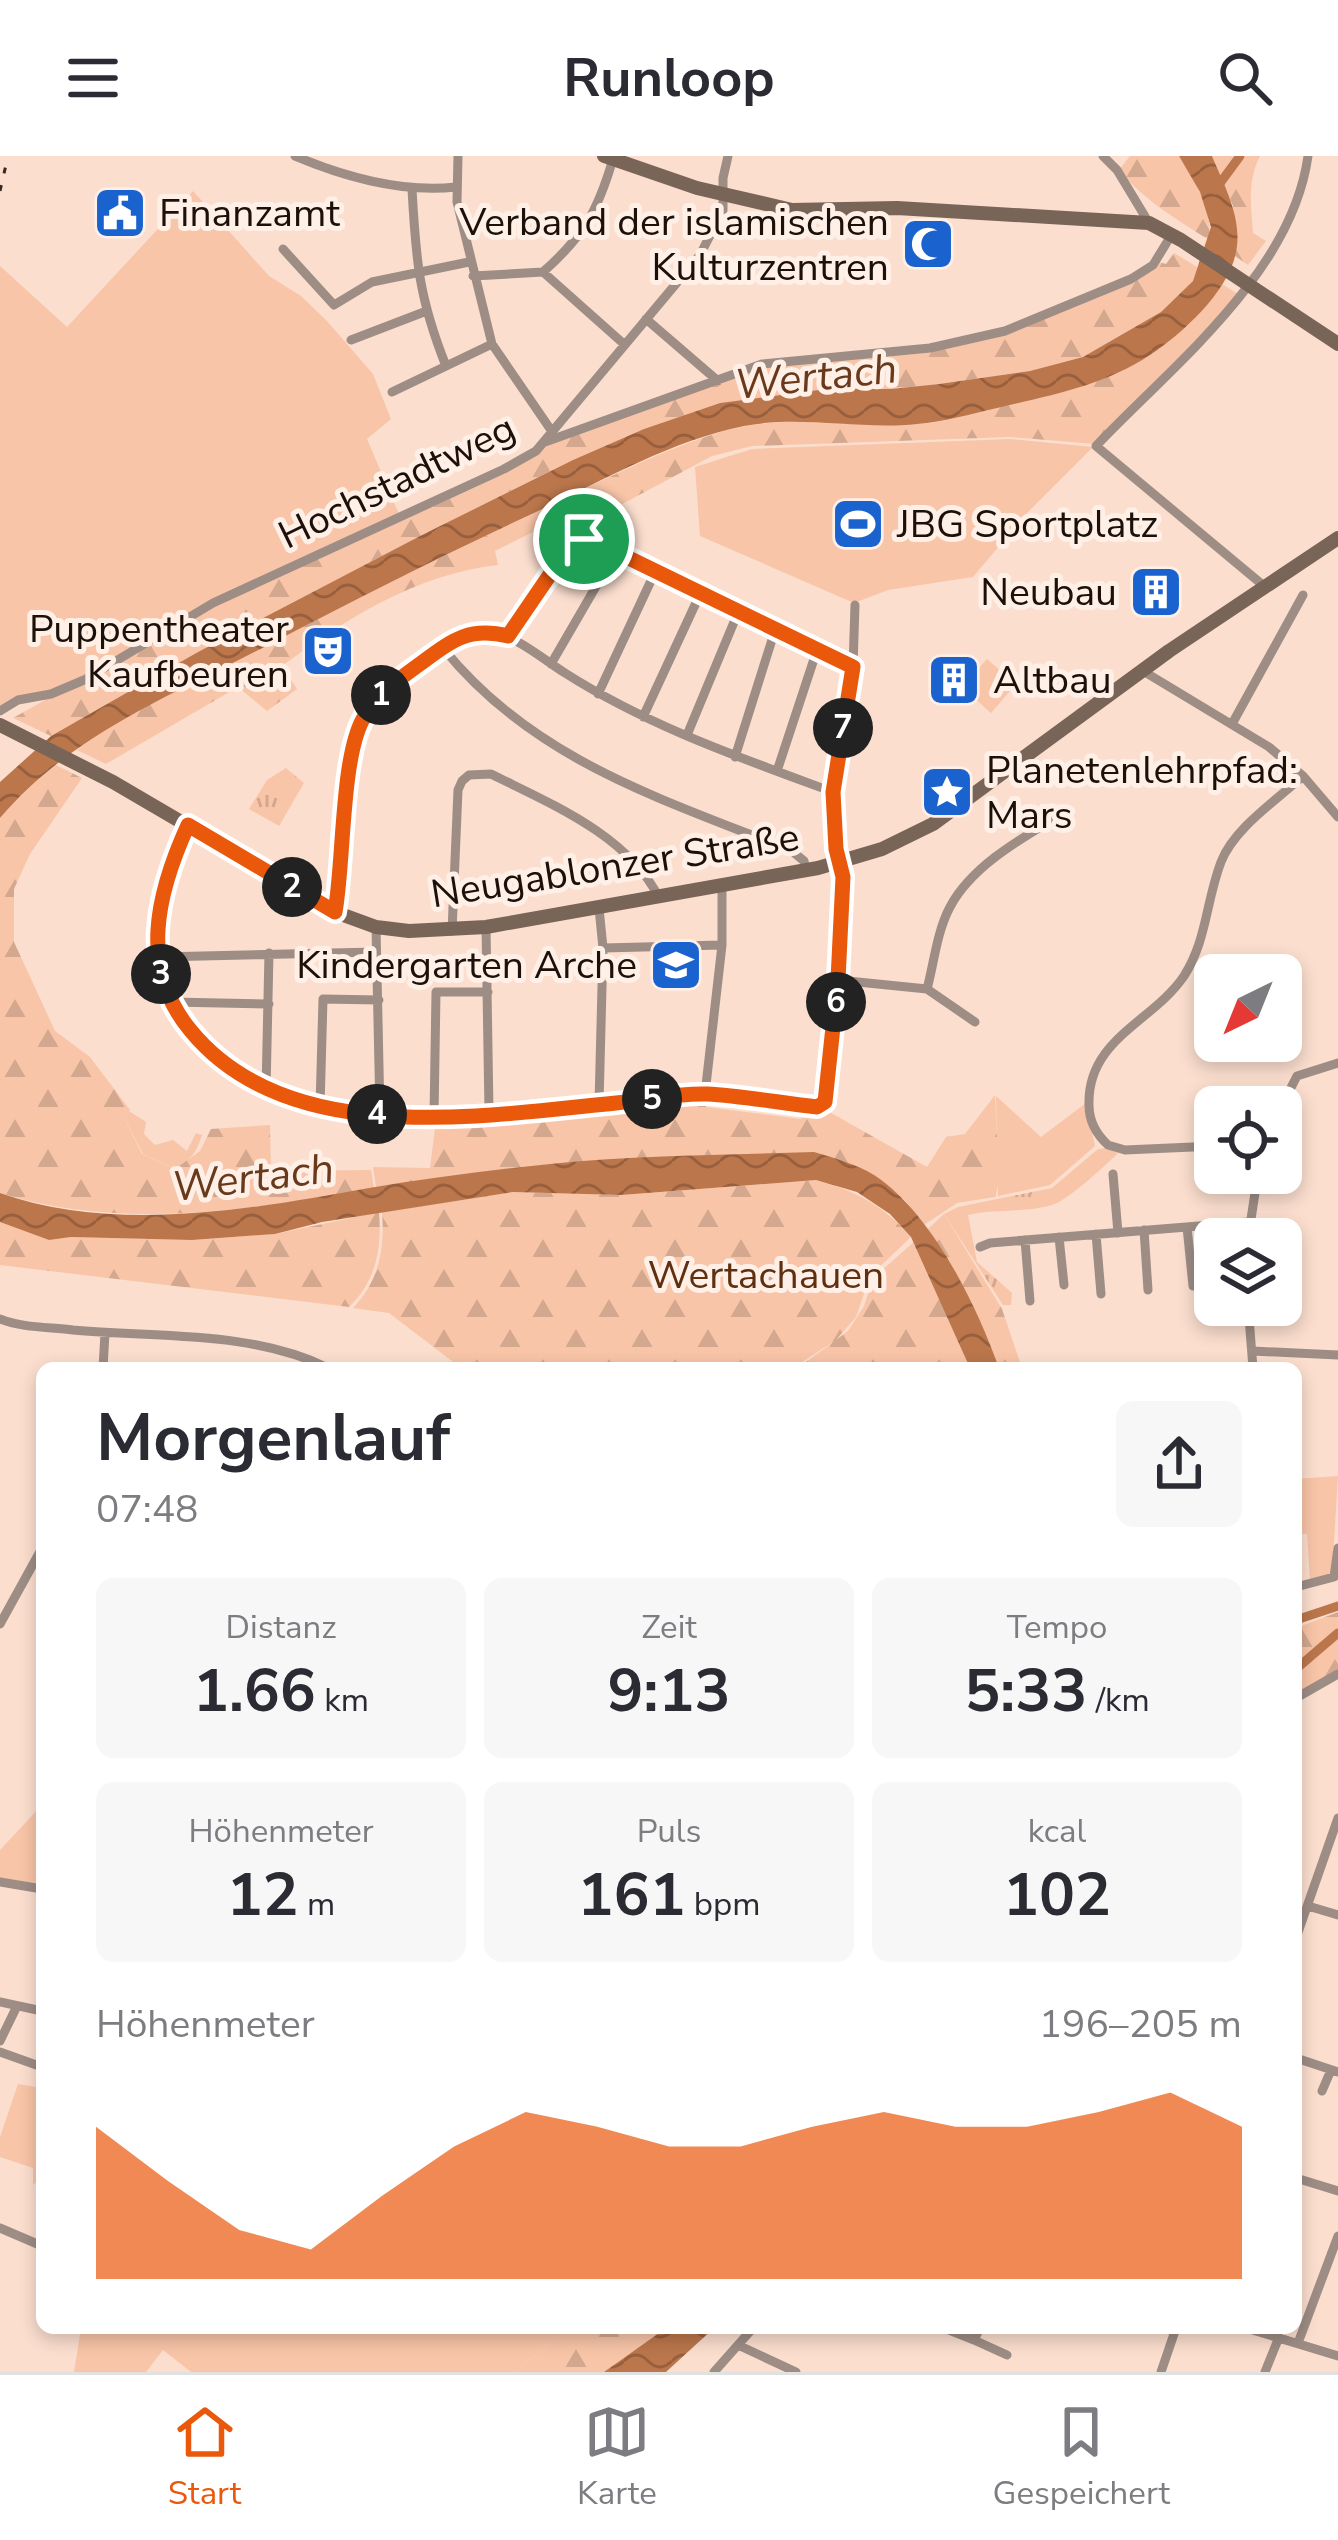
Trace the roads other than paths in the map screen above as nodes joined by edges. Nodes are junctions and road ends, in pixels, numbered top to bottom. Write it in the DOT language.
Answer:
graph roads {
  1 [pos="295,156"];
  2 [pos="458,156"];
  3 [pos="728,156"];
  4 [pos="1102,156"];
  5 [pos="1308,156"];
  6 [pos="609,158"];
  7 [pos="456,188"];
  8 [pos="412,189"];
  9 [pos="723,195"];
  10 [pos="1149,223"];
  11 [pos="1176,237"];
  12 [pos="283,249"];
  13 [pos="470,262"];
  14 [pos="416,271"];
  15 [pos="543,272"];
  16 [pos="473,276"];
  17 [pos="1244,281"];
  18 [pos="424,312"];
  19 [pos="646,319"];
  20 [pos="351,340"];
  21 [pos="492,344"];
  22 [pos="625,344"];
  23 [pos="1338,344"];
  24 [pos="446,366"];
  25 [pos="718,381"];
  26 [pos="392,392"];
  27 [pos="549,438"];
  28 [pos="1338,538"];
  29 [pos="616,551"];
  30 [pos="656,570"];
  31 [pos="1264,586"];
  32 [pos="701,592"];
  33 [pos="1303,595"];
  34 [pos="855,605"];
  35 [pos="739,610"];
  36 [pos="776,627"];
  37 [pos="508,636"];
  38 [pos="443,649"];
  39 [pos="817,650"];
  40 [pos="551,664"];
  41 [pos="853,667"];
  42 [pos="1143,671"];
  43 [pos="598,694"];
  44 [pos="0,711"];
  45 [pos="643,716"];
  46 [pos="1232,724"];
  47 [pos="0,725"];
  48 [pos="687,735"];
  49 [pos="735,757"];
  50 [pos="777,771"];
  51 [pos="1303,776"];
  52 [pos="833,792"];
  53 [pos="1057,817"];
  54 [pos="1338,817"];
  55 [pos="188,825"];
  56 [pos="839,863"];
  57 [pos="806,870"];
  58 [pos="722,886"];
  59 [pos="659,898"];
  60 [pos="599,908"];
  61 [pos="335,912"];
  62 [pos="376,927"];
  63 [pos="486,927"];
  64 [pos="452,931"];
  65 [pos="722,945"];
  66 [pos="603,948"];
  67 [pos="376,952"];
  68 [pos="269,953"];
  69 [pos="159,957"];
  70 [pos="838,980"];
  71 [pos="927,989"];
  72 [pos="488,992"];
  73 [pos="379,1000"];
  74 [pos="172,1002"];
  75 [pos="268,1004"];
  76 [pos="975,1022"];
  77 [pos="1338,1063"];
  78 [pos="1292,1086"];
  79 [pos="266,1090"];
  80 [pos="705,1094"];
  81 [pos="599,1104"];
  82 [pos="320,1107"];
  83 [pos="489,1112"];
  84 [pos="380,1114"];
  85 [pos="434,1117"];
  86 [pos="1194,1147"];
  87 [pos="1113,1174"];
  88 [pos="1187,1227"];
  89 [pos="1194,1227"];
  90 [pos="1144,1231"];
  91 [pos="1118,1233"];
  92 [pos="1096,1234"];
  93 [pos="1060,1237"];
  94 [pos="1025,1240"];
  95 [pos="980,1247"];
  96 [pos="1064,1285"];
  97 [pos="1192,1286"];
  98 [pos="1148,1290"];
  99 [pos="1101,1294"];
  100 [pos="1030,1301"];
  101 [pos="0,1319"];
  102 [pos="1250,1326"];
  103 [pos="106,1333"];
  104 [pos="1252,1351"];
  105 [pos="1338,1355"];
  106 [pos="104,1362"];
  107 [pos="314,1362"];
  108 [pos="1253,1362"];
  109 [pos="1338,1548"];
  110 [pos="36,1559"];
  111 [pos="1336,1577"];
  112 [pos="1302,1586"];
  113 [pos="0,1624"];
  114 [pos="1338,1674"];
  115 [pos="1302,1695"];
  116 [pos="1338,1818"];
  117 [pos="0,1882"];
  118 [pos="36,1888"];
  119 [pos="1308,1906"];
  120 [pos="1338,1915"];
  121 [pos="1302,1922"];
  122 [pos="0,2002"];
  123 [pos="17,2006"];
  124 [pos="36,2010"];
  125 [pos="0,2041"];
  126 [pos="0,2052"];
  127 [pos="1302,2060"];
  128 [pos="36,2065"];
  129 [pos="1334,2071"];
  130 [pos="1322,2091"];
  131 [pos="1302,2180"];
  132 [pos="1338,2191"];
  133 [pos="0,2228"];
  134 [pos="1338,2236"];
  135 [pos="36,2243"];
  136 [pos="1302,2332"];
  137 [pos="748,2334"];
  138 [pos="958,2334"];
  139 [pos="977,2334"];
  140 [pos="1174,2334"];
  141 [pos="1269,2334"];
  142 [pos="1301,2334"];
  143 [pos="1280,2337"];
  144 [pos="974,2341"];
  145 [pos="1298,2343"];
  146 [pos="738,2345"];
  147 [pos="1007,2354"];
  148 [pos="1338,2356"];
  149 [pos="714,2372"];
  150 [pos="796,2372"];
  151 [pos="1161,2372"];
  152 [pos="1265,2372"];
  1 -- 8 [label="street"];
  2 -- 7 [label="street"];
  3 -- 9 [label="street, Hochstadtweg"];
  4 -- 10 [label="street"];
  5 -- 17 [label="street"];
  6 -- 9 [label="street"];
  6 -- 15 [label="street"];
  7 -- 8 [label="street"];
  7 -- 13 [label="street"];
  8 -- 14 [label="street"];
  9 -- 10 [label="street"];
  9 -- 19 [label="street, Hochstadtweg"];
  10 -- 11 [label="street"];
  11 -- 17 [label="street"];
  11 -- 25 [label="street"];
  12 -- 14 [label="street"];
  13 -- 14 [label="street"];
  13 -- 16 [label="street"];
  14 -- 18 [label="street"];
  15 -- 16 [label="street"];
  15 -- 22 [label="street"];
  16 -- 21 [label="street"];
  17 -- 23 [label="street"];
  17 -- 31 [label="street"];
  18 -- 20 [label="street"];
  18 -- 24 [label="street"];
  19 -- 22 [label="street, Hochstadtweg"];
  19 -- 25 [label="street"];
  21 -- 24 [label="street"];
  21 -- 27 [label="street"];
  22 -- 27 [label="street, Hochstadtweg"];
  24 -- 26 [label="street"];
  25 -- 27 [label="street"];
  27 -- 44 [label="street, Hochstadtweg"];
  28 -- 31 [label="street, Neugablonzer Straße"];
  29 -- 30 [label="street"];
  29 -- 37 [label="street"];
  29 -- 40 [label="street"];
  30 -- 32 [label="street"];
  30 -- 43 [label="street"];
  31 -- 42 [label="street, Neugablonzer Straße"];
  32 -- 35 [label="street"];
  32 -- 45 [label="street"];
  33 -- 46 [label="street"];
  34 -- 41 [label="street"];
  35 -- 36 [label="street"];
  35 -- 48 [label="street"];
  36 -- 39 [label="street"];
  36 -- 49 [label="street"];
  37 -- 38 [label="street"];
  37 -- 40 [label="street"];
  38 -- 57 [label="street"];
  38 -- 61 [label="street"];
  39 -- 41 [label="street"];
  39 -- 50 [label="street"];
  40 -- 43 [label="street"];
  41 -- 52 [label="street"];
  42 -- 46 [label="street"];
  42 -- 56 [label="street, Neugablonzer Straße"];
  43 -- 45 [label="street"];
  45 -- 48 [label="street"];
  46 -- 51 [label="street"];
  47 -- 55 [label="street, Neugablonzer Straße"];
  48 -- 49 [label="street"];
  49 -- 50 [label="street"];
  50 -- 52 [label="street"];
  51 -- 54 [label="street"];
  51 -- 86 [label="street"];
  52 -- 56 [label="street"];
  53 -- 71 [label="street"];
  55 -- 61 [label="street, Neugablonzer Straße"];
  55 -- 69 [label="street"];
  56 -- 57 [label="street, Neugablonzer Straße"];
  56 -- 70 [label="street"];
  57 -- 58 [label="street, Neugablonzer Straße"];
  58 -- 59 [label="street, Neugablonzer Straße"];
  58 -- 65 [label="street"];
  59 -- 60 [label="street, Neugablonzer Straße"];
  59 -- 64 [label="street"];
  60 -- 63 [label="street, Neugablonzer Straße"];
  60 -- 66 [label="street"];
  61 -- 62 [label="street, Neugablonzer Straße"];
  62 -- 64 [label="street, Neugablonzer Straße"];
  62 -- 67 [label="street"];
  63 -- 64 [label="street, Neugablonzer Straße"];
  63 -- 72 [label="street"];
  65 -- 66 [label="street"];
  65 -- 80 [label="street"];
  66 -- 81 [label="street"];
  67 -- 68 [label="street"];
  67 -- 73 [label="street"];
  68 -- 69 [label="street"];
  68 -- 75 [label="street"];
  69 -- 74 [label="street"];
  70 -- 71 [label="street"];
  70 -- 80 [label="street"];
  71 -- 76 [label="street"];
  72 -- 83 [label="street"];
  72 -- 85 [label="street"];
  73 -- 82 [label="street"];
  73 -- 84 [label="street"];
  74 -- 75 [label="street"];
  74 -- 79 [label="street"];
  75 -- 79 [label="street"];
  77 -- 78 [label="street"];
  79 -- 82 [label="street"];
  80 -- 81 [label="street"];
  81 -- 83 [label="street"];
  82 -- 84 [label="street"];
  83 -- 85 [label="street"];
  84 -- 85 [label="street"];
  87 -- 91 [label="street"];
  88 -- 89 [label="street"];
  88 -- 90 [label="street"];
  88 -- 97 [label="street"];
  90 -- 91 [label="street"];
  90 -- 98 [label="street"];
  91 -- 92 [label="street"];
  92 -- 93 [label="street"];
  92 -- 99 [label="street"];
  93 -- 94 [label="street"];
  93 -- 96 [label="street"];
  94 -- 95 [label="street"];
  94 -- 100 [label="street"];
  101 -- 103 [label="street"];
  102 -- 104 [label="street"];
  103 -- 106 [label="street"];
  103 -- 107 [label="street"];
  104 -- 105 [label="street"];
  104 -- 108 [label="street"];
  109 -- 111 [label="street"];
  110 -- 113 [label="street"];
  111 -- 112 [label="street"];
  114 -- 115 [label="street"];
  116 -- 119 [label="street"];
  117 -- 118 [label="street"];
  119 -- 120 [label="street"];
  119 -- 121 [label="street"];
  122 -- 123 [label="street"];
  123 -- 124 [label="street"];
  123 -- 125 [label="street"];
  126 -- 128 [label="street"];
  127 -- 129 [label="street"];
  129 -- 130 [label="street"];
  131 -- 132 [label="street"];
  133 -- 135 [label="street"];
  134 -- 136 [label="street"];
  137 -- 146 [label="street"];
  138 -- 144 [label="street"];
  139 -- 144 [label="street"];
  140 -- 151 [label="street"];
  141 -- 143 [label="street"];
  142 -- 145 [label="street"];
  143 -- 145 [label="street"];
  143 -- 152 [label="street"];
  144 -- 147 [label="street"];
  145 -- 148 [label="street"];
  146 -- 149 [label="street"];
  146 -- 150 [label="street"];
}
